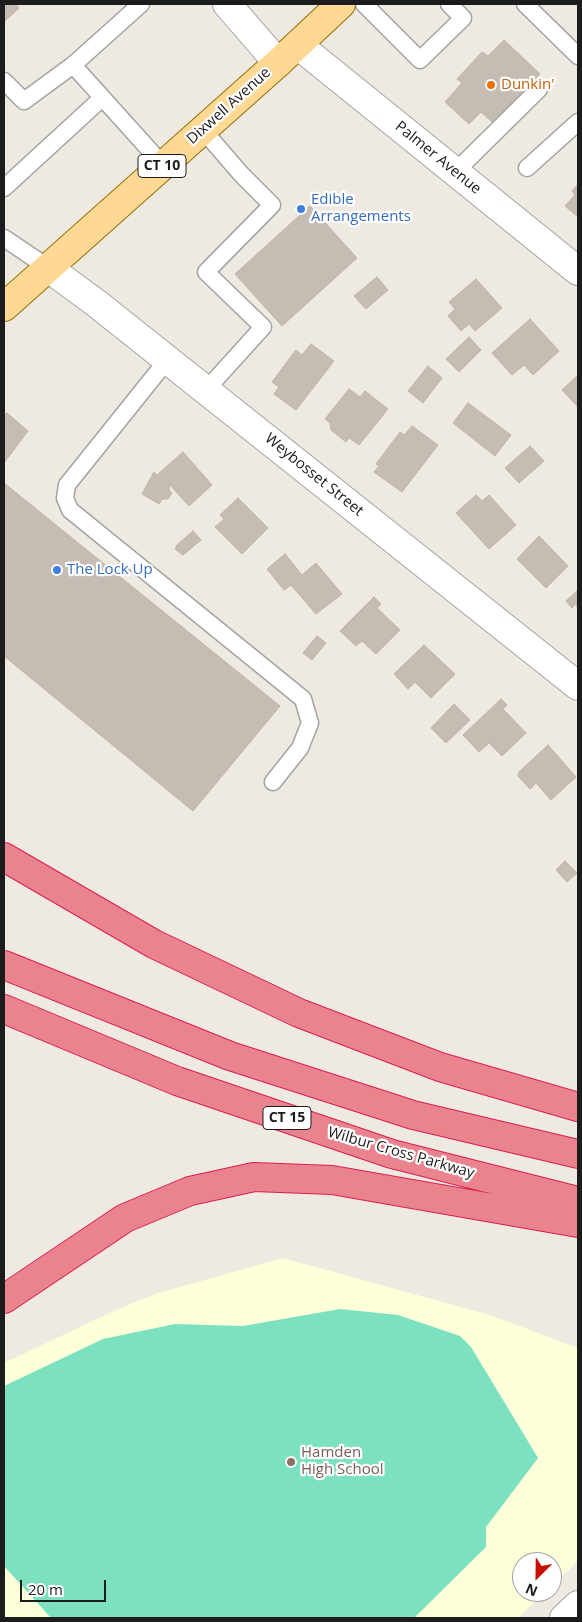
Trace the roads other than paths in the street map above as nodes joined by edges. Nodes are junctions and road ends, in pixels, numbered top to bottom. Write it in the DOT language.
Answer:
graph roads {
  1 [pos="141,4"];
  2 [pos="227,4"];
  3 [pos="341,4"];
  4 [pos="364,4"];
  5 [pos="449,4"];
  6 [pos="525,4"];
  7 [pos="288,54"];
  8 [pos="578,56"];
  9 [pos="73,65"];
  10 [pos="4,81"];
  11 [pos="539,89"];
  12 [pos="102,98"];
  13 [pos="578,122"];
  14 [pos="203,130"];
  15 [pos="163,165"];
  16 [pos="527,168"];
  17 [pos="455,172"];
  18 [pos="4,188"];
  19 [pos="4,238"];
  20 [pos="47,267"];
  21 [pos="578,271"];
  22 [pos="4,307"];
  23 [pos="168,360"];
  24 [pos="206,390"];
  25 [pos="578,686"];
  26 [pos="273,782"];
  27 [pos="4,857"];
  28 [pos="4,965"];
  29 [pos="4,1009"];
  30 [pos="578,1107"];
  31 [pos="578,1154"];
  32 [pos="578,1201"];
  33 [pos="578,1223"];
  34 [pos="4,1299"];
  35 [pos="578,1605"];
  36 [pos="564,1618"];
  1 -- 9 [label="lane"];
  2 -- 7 [label="street, Palmer Avenue"];
  3 -- 7 [label="main road, Dixwell Avenue / CT 10"];
  4 -- 5 [label="lane"];
  6 -- 8 [label="lane"];
  7 -- 14 [label="main road, Dixwell Avenue / CT 10"];
  7 -- 17 [label="street, Palmer Avenue"];
  9 -- 10 [label="lane"];
  9 -- 12 [label="lane"];
  11 -- 17 [label="lane"];
  12 -- 15 [label="lane"];
  12 -- 18 [label="lane"];
  13 -- 16 [label="lane"];
  14 -- 15 [label="main road, Dixwell Avenue / CT 10"];
  14 -- 24 [label="lane"];
  15 -- 20 [label="main road, Dixwell Avenue / CT 10"];
  17 -- 21 [label="street, Palmer Avenue"];
  19 -- 20 [label="lane"];
  20 -- 22 [label="main road, Dixwell Avenue / CT 10"];
  20 -- 23 [label="street, Weybosset Street"];
  23 -- 24 [label="street, Weybosset Street"];
  23 -- 26 [label="lane"];
  24 -- 25 [label="street, Weybosset Street"];
  27 -- 30 [label="highway"];
  28 -- 31 [label="highway"];
  29 -- 32 [label="highway, Wilbur Cross Parkway / CT 15"];
  33 -- 34 [label="highway"];
  35 -- 36 [label="street"];
}
